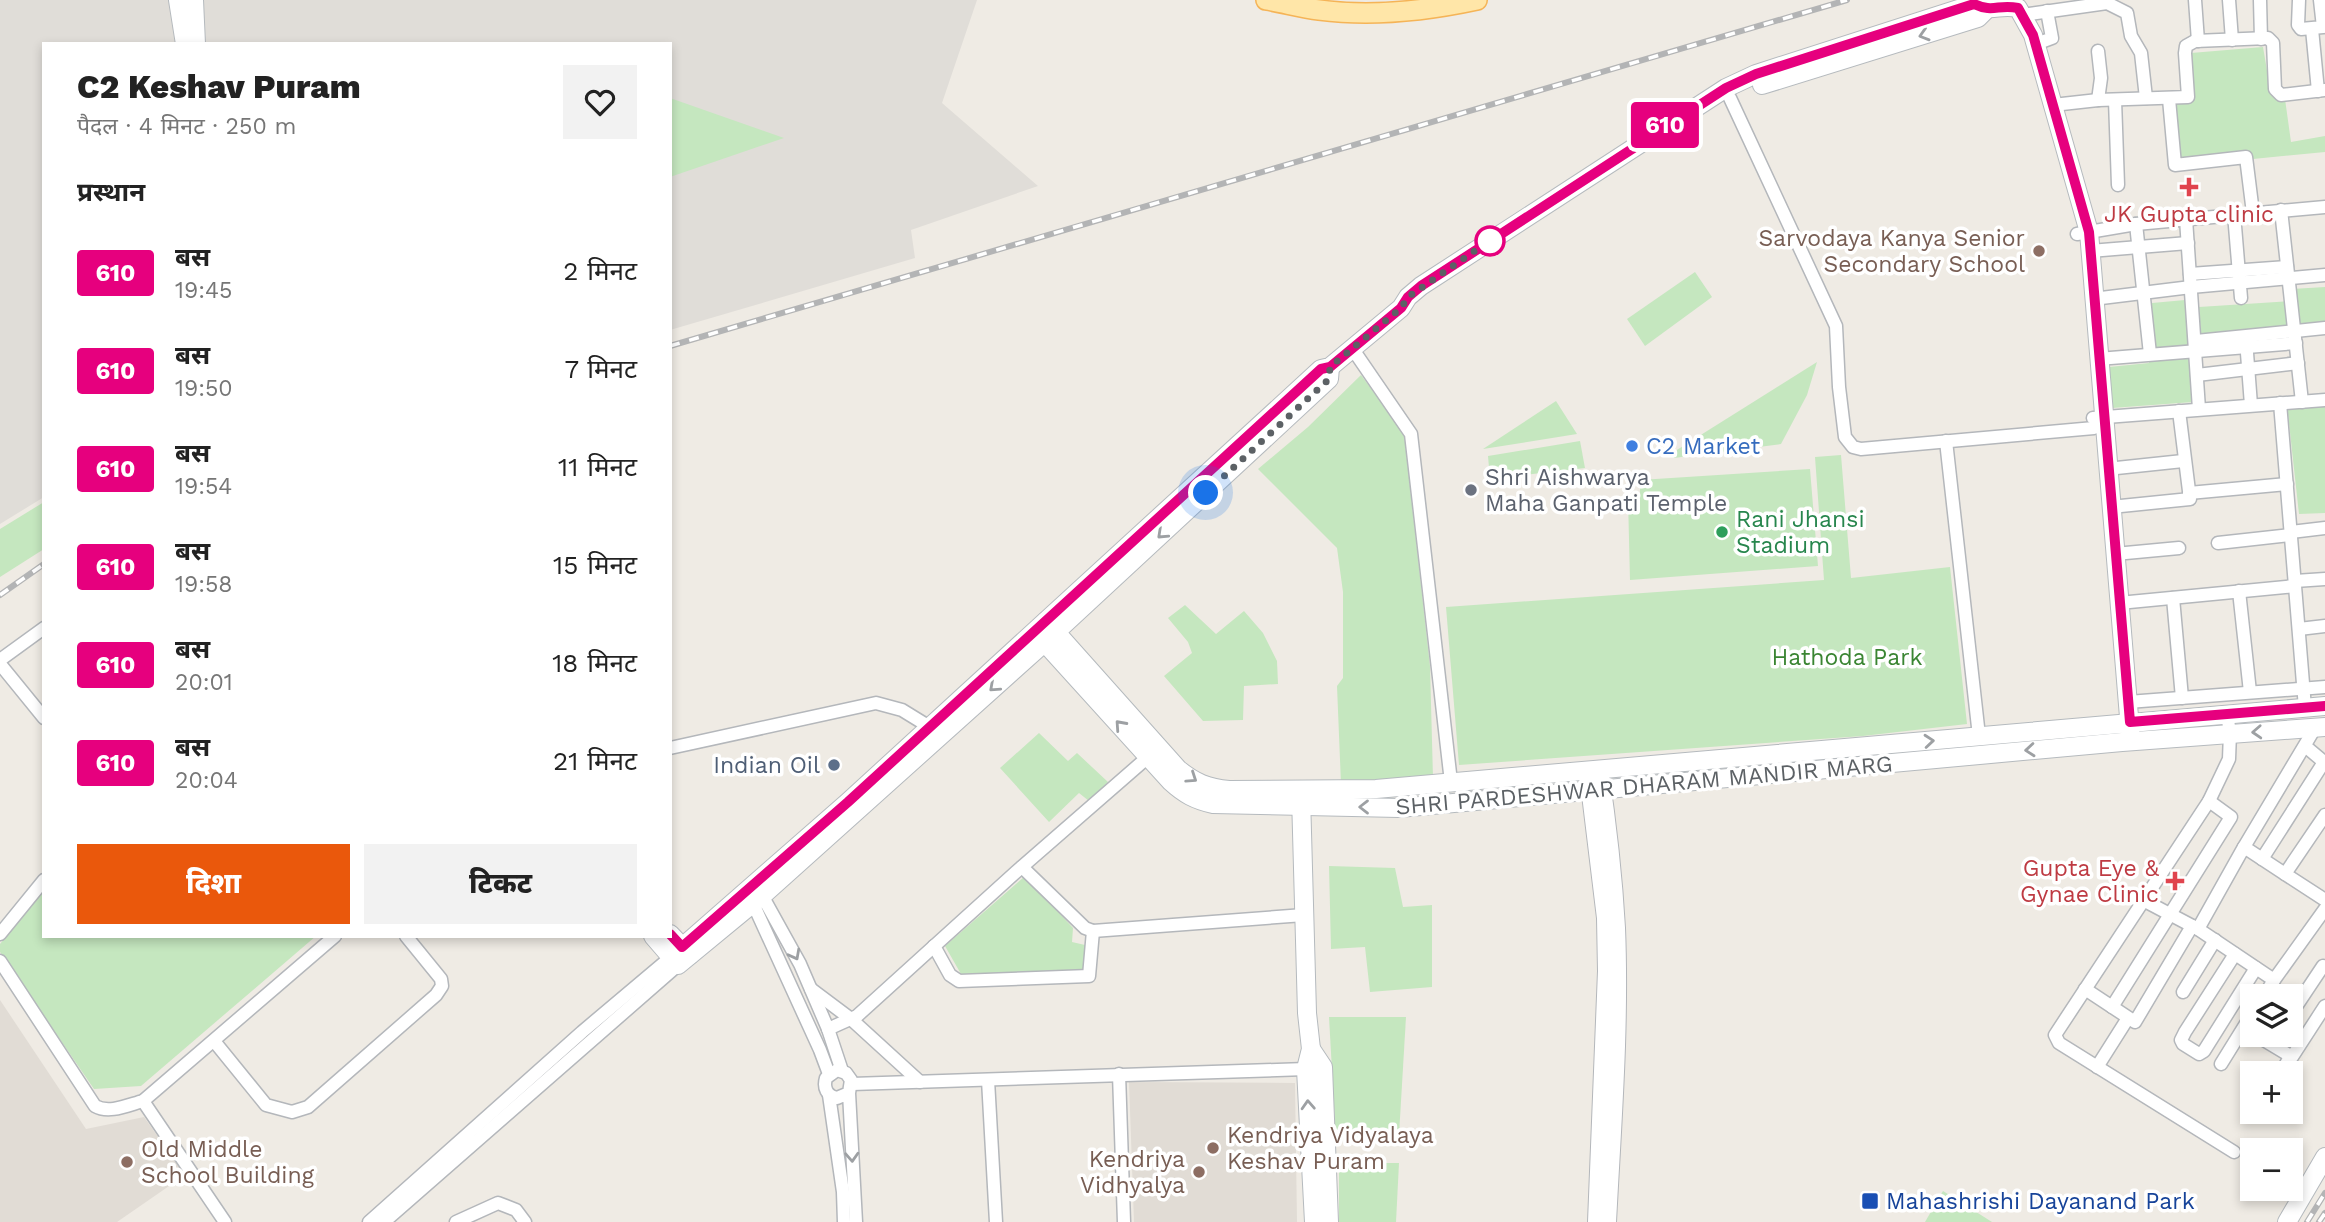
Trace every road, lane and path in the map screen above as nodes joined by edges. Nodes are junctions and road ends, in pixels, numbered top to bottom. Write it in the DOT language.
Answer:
graph roads {
  1 [pos="178,0"];
  2 [pos="194,0"];
  3 [pos="1266,0"];
  4 [pos="1477,0"];
  5 [pos="2195,0"];
  6 [pos="2229,0"];
  7 [pos="2260,0"];
  8 [pos="2299,0"];
  9 [pos="2320,0"];
  10 [pos="2047,11"];
  11 [pos="2023,12"];
  12 [pos="2312,29"];
  13 [pos="189,37"];
  14 [pos="2261,39"];
  15 [pos="2232,40"];
  16 [pos="2198,41"];
  17 [pos="2036,44"];
  18 [pos="2098,51"];
  19 [pos="2321,91"];
  20 [pos="1728,93"];
  21 [pos="2146,97"];
  22 [pos="2169,99"];
  23 [pos="2098,100"];
  24 [pos="2115,100"];
  25 [pos="2053,105"];
  26 [pos="2118,185"];
  27 [pos="2325,206"];
  28 [pos="2281,210"];
  29 [pos="2253,213"];
  30 [pos="2234,214"];
  31 [pos="2186,219"];
  32 [pos="2136,224"];
  33 [pos="2083,233"];
  34 [pos="2188,243"];
  35 [pos="2138,248"];
  36 [pos="2090,251"];
  37 [pos="2288,272"];
  38 [pos="2325,275"];
  39 [pos="2240,277"];
  40 [pos="2190,281"];
  41 [pos="2143,292"];
  42 [pos="2241,298"];
  43 [pos="2093,299"];
  44 [pos="2325,328"];
  45 [pos="2295,337"];
  46 [pos="2247,342"];
  47 [pos="2196,346"];
  48 [pos="1352,348"];
  49 [pos="2150,354"];
  50 [pos="2098,359"];
  51 [pos="2298,363"];
  52 [pos="2249,367"];
  53 [pos="2197,375"];
  54 [pos="2325,400"];
  55 [pos="2302,402"];
  56 [pos="2280,403"];
  57 [pos="2251,405"];
  58 [pos="2199,409"];
  59 [pos="2179,411"];
  60 [pos="2097,421"];
  61 [pos="1946,441"];
  62 [pos="2183,461"];
  63 [pos="2107,469"];
  64 [pos="2287,484"];
  65 [pos="2189,493"];
  66 [pos="2110,507"];
  67 [pos="2325,528"];
  68 [pos="2291,533"];
  69 [pos="2218,544"];
  70 [pos="2179,548"];
  71 [pos="2115,554"];
  72 [pos="2325,579"];
  73 [pos="2295,584"];
  74 [pos="2239,591"];
  75 [pos="2173,598"];
  76 [pos="2119,603"];
  77 [pos="2325,626"];
  78 [pos="2299,629"];
  79 [pos="42,630"];
  80 [pos="1046,632"];
  81 [pos="0,662"];
  82 [pos="2304,687"];
  83 [pos="2325,687"];
  84 [pos="2250,692"];
  85 [pos="2182,698"];
  86 [pos="2128,702"];
  87 [pos="2325,706"];
  88 [pos="2305,708"];
  89 [pos="42,715"];
  90 [pos="2227,715"];
  91 [pos="2124,722"];
  92 [pos="928,726"];
  93 [pos="2320,728"];
  94 [pos="2230,733"];
  95 [pos="1979,736"];
  96 [pos="2124,742"];
  97 [pos="2305,746"];
  98 [pos="672,748"];
  99 [pos="1148,757"];
  100 [pos="1593,770"];
  101 [pos="1451,782"];
  102 [pos="1301,789"];
  103 [pos="1597,790"];
  104 [pos="2209,801"];
  105 [pos="1275,807"];
  106 [pos="1301,807"];
  107 [pos="2325,815"];
  108 [pos="2321,832"];
  109 [pos="1302,836"];
  110 [pos="2244,847"];
  111 [pos="2262,859"];
  112 [pos="1022,867"];
  113 [pos="2285,874"];
  114 [pos="42,882"];
  115 [pos="754,893"];
  116 [pos="2144,900"];
  117 [pos="2325,900"];
  118 [pos="2325,909"];
  119 [pos="2170,914"];
  120 [pos="1304,915"];
  121 [pos="2195,927"];
  122 [pos="1093,931"];
  123 [pos="0,934"];
  124 [pos="333,938"];
  125 [pos="407,938"];
  126 [pos="656,938"];
  127 [pos="2215,940"];
  128 [pos="934,946"];
  129 [pos="678,952"];
  130 [pos="2235,954"];
  131 [pos="0,961"];
  132 [pos="2323,966"];
  133 [pos="2256,968"];
  134 [pos="2274,980"];
  135 [pos="2272,984"];
  136 [pos="811,989"];
  137 [pos="2085,989"];
  138 [pos="2183,992"];
  139 [pos="2303,996"];
  140 [pos="2325,1006"];
  141 [pos="2112,1007"];
  142 [pos="851,1018"];
  143 [pos="2128,1018"];
  144 [pos="828,1029"];
  145 [pos="214,1041"];
  146 [pos="2240,1042"];
  147 [pos="2281,1047"];
  148 [pos="1311,1049"];
  149 [pos="2290,1057"];
  150 [pos="2288,1061"];
  151 [pos="2221,1064"];
  152 [pos="2097,1067"];
  153 [pos="1306,1069"];
  154 [pos="835,1072"];
  155 [pos="1119,1074"];
  156 [pos="988,1080"];
  157 [pos="920,1082"];
  158 [pos="850,1088"];
  159 [pos="829,1095"];
  160 [pos="143,1101"];
  161 [pos="2234,1152"];
  162 [pos="2325,1157"];
  163 [pos="509,1206"];
  164 [pos="473,1219"];
  165 [pos="225,1222"];
  166 [pos="369,1222"];
  167 [pos="383,1222"];
  168 [pos="456,1222"];
  169 [pos="512,1222"];
  170 [pos="525,1222"];
  171 [pos="844,1222"];
  172 [pos="856,1222"];
  173 [pos="996,1222"];
  174 [pos="1124,1222"];
  175 [pos="1314,1222"];
  176 [pos="1329,1222"];
  177 [pos="1596,1222"];
  178 [pos="1608,1222"];
  179 [pos="2287,1222"];
  1 -- 13 [label="main road"];
  2 -- 13 [label="main road"];
  3 -- 4 [label="main road"];
  5 -- 16 [label="street"];
  6 -- 15 [label="street"];
  7 -- 14 [label="street"];
  8 -- 12 [label="street"];
  9 -- 12 [label="street"];
  10 -- 11 [label="street"];
  10 -- 17 [label="street"];
  10 -- 21 [label="street"];
  11 -- 17 [label="main road"];
  11 -- 20 [label="main road"];
  11 -- 33 [label="main road"];
  12 -- 19 [label="street"];
  14 -- 15 [label="street"];
  14 -- 19 [label="street"];
  15 -- 16 [label="street"];
  16 -- 22 [label="street"];
  17 -- 25 [label="main road"];
  18 -- 23 [label="street"];
  20 -- 48 [label="main road"];
  20 -- 61 [label="street"];
  21 -- 22 [label="street"];
  21 -- 24 [label="street"];
  22 -- 29 [label="street"];
  23 -- 24 [label="street"];
  23 -- 25 [label="street"];
  24 -- 26 [label="street"];
  25 -- 33 [label="main road"];
  27 -- 28 [label="street"];
  28 -- 29 [label="street"];
  28 -- 37 [label="street"];
  29 -- 30 [label="street"];
  30 -- 31 [label="street"];
  30 -- 39 [label="street"];
  31 -- 32 [label="street"];
  31 -- 34 [label="street"];
  32 -- 33 [label="street"];
  32 -- 35 [label="street"];
  33 -- 36 [label="main road"];
  33 -- 60 [label="main road"];
  34 -- 35 [label="street"];
  34 -- 40 [label="street"];
  35 -- 36 [label="street"];
  35 -- 41 [label="street"];
  36 -- 43 [label="main road"];
  37 -- 38 [label="street"];
  37 -- 39 [label="street"];
  37 -- 45 [label="street"];
  39 -- 40 [label="street"];
  39 -- 42 [label="street"];
  40 -- 41 [label="street"];
  40 -- 47 [label="street"];
  41 -- 43 [label="street"];
  41 -- 49 [label="street"];
  43 -- 50 [label="main road"];
  44 -- 45 [label="street"];
  45 -- 46 [label="street"];
  45 -- 51 [label="street"];
  46 -- 47 [label="street"];
  46 -- 52 [label="street"];
  47 -- 49 [label="street"];
  47 -- 53 [label="street"];
  48 -- 80 [label="main road"];
  48 -- 101 [label="street"];
  49 -- 50 [label="street"];
  50 -- 60 [label="main road"];
  51 -- 52 [label="street"];
  51 -- 55 [label="street"];
  52 -- 53 [label="street"];
  52 -- 57 [label="street"];
  53 -- 58 [label="street"];
  54 -- 55 [label="street"];
  55 -- 56 [label="street"];
  56 -- 57 [label="street"];
  56 -- 64 [label="street"];
  57 -- 58 [label="street"];
  58 -- 59 [label="street"];
  59 -- 60 [label="street"];
  59 -- 62 [label="street"];
  60 -- 61 [label="street"];
  60 -- 63 [label="main road"];
  60 -- 91 [label="main road"];
  61 -- 95 [label="street"];
  62 -- 63 [label="street"];
  62 -- 65 [label="street"];
  63 -- 66 [label="main road"];
  64 -- 65 [label="street"];
  64 -- 68 [label="street"];
  65 -- 66 [label="street"];
  66 -- 71 [label="main road"];
  67 -- 68 [label="street"];
  68 -- 69 [label="street"];
  68 -- 73 [label="street"];
  70 -- 71 [label="street"];
  71 -- 76 [label="main road"];
  72 -- 73 [label="street"];
  73 -- 74 [label="street"];
  73 -- 78 [label="street"];
  74 -- 75 [label="street"];
  74 -- 84 [label="street"];
  75 -- 76 [label="street"];
  75 -- 85 [label="street"];
  76 -- 86 [label="main road"];
  77 -- 78 [label="street"];
  78 -- 82 [label="street"];
  79 -- 81 [label="street"];
  80 -- 92 [label="main road"];
  99 -- 80 [label="main road, SHRI PARDESHWAR DHARAM MANDIR MARG, one-way"];
  80 -- 102 [label="main road, SHRI PARDESHWAR DHARAM MANDIR MARG, one-way"];
  80 -- 115 [label="main road, one-way"];
  81 -- 89 [label="street"];
  82 -- 83 [label="street"];
  82 -- 84 [label="street"];
  82 -- 88 [label="street"];
  84 -- 85 [label="street"];
  85 -- 86 [label="street"];
  86 -- 91 [label="main road"];
  87 -- 88 [label="main road, SHRI PARDESHWAR DHARAM MANDIR MARG"];
  88 -- 90 [label="main road, SHRI PARDESHWAR DHARAM MANDIR MARG"];
  90 -- 91 [label="main road, SHRI PARDESHWAR DHARAM MANDIR MARG"];
  90 -- 94 [label="street"];
  91 -- 95 [label="main road, SHRI PARDESHWAR DHARAM MANDIR MARG"];
  91 -- 96 [label="main road"];
  92 -- 98 [label="street"];
  92 -- 115 [label="main road"];
  93 -- 94 [label="main road, SHRI PARDESHWAR DHARAM MANDIR MARG, one-way"];
  93 -- 97 [label="street"];
  94 -- 96 [label="main road, SHRI PARDESHWAR DHARAM MANDIR MARG"];
  94 -- 104 [label="street"];
  100 -- 95 [label="main road, SHRI PARDESHWAR DHARAM MANDIR MARG, one-way"];
  96 -- 103 [label="main road, SHRI PARDESHWAR DHARAM MANDIR MARG, one-way"];
  97 -- 110 [label="street"];
  97 -- 111 [label="street"];
  99 -- 105 [label="main road, SHRI PARDESHWAR DHARAM MANDIR MARG"];
  99 -- 112 [label="street"];
  100 -- 101 [label="main road, SHRI PARDESHWAR DHARAM MANDIR MARG"];
  100 -- 103 [label="street"];
  101 -- 102 [label="main road, SHRI PARDESHWAR DHARAM MANDIR MARG"];
  102 -- 106 [label="main road"];
  103 -- 106 [label="main road, SHRI PARDESHWAR DHARAM MANDIR MARG, one-way"];
  103 -- 177 [label="street"];
  103 -- 178 [label="street"];
  104 -- 116 [label="street"];
  104 -- 119 [label="street"];
  105 -- 106 [label="main road, SHRI PARDESHWAR DHARAM MANDIR MARG"];
  105 -- 109 [label="main road"];
  106 -- 109 [label="main road"];
  107 -- 108 [label="street"];
  108 -- 113 [label="street"];
  109 -- 120 [label="main road"];
  110 -- 111 [label="street"];
  110 -- 121 [label="street"];
  111 -- 113 [label="street"];
  112 -- 122 [label="street"];
  112 -- 128 [label="street"];
  113 -- 117 [label="street"];
  114 -- 123 [label="street"];
  115 -- 129 [label="main road"];
  115 -- 136 [label="street, one-way"];
  115 -- 154 [label="street"];
  116 -- 119 [label="street"];
  116 -- 137 [label="street"];
  118 -- 134 [label="street"];
  119 -- 121 [label="street"];
  119 -- 141 [label="street"];
  120 -- 122 [label="street"];
  120 -- 148 [label="main road"];
  121 -- 127 [label="street"];
  121 -- 143 [label="street"];
  122 -- 128 [label="street"];
  124 -- 145 [label="street"];
  125 -- 145 [label="street"];
  126 -- 129 [label="main road"];
  127 -- 130 [label="street"];
  127 -- 138 [label="street"];
  128 -- 142 [label="street"];
  129 -- 166 [label="street"];
  129 -- 167 [label="street"];
  130 -- 133 [label="street"];
  130 -- 133 [label="street"];
  131 -- 160 [label="street"];
  132 -- 139 [label="street"];
  133 -- 134 [label="street"];
  134 -- 135 [label="street"];
  136 -- 142 [label="street"];
  136 -- 144 [label="street"];
  137 -- 141 [label="street"];
  137 -- 152 [label="street"];
  140 -- 149 [label="street"];
  141 -- 143 [label="street"];
  142 -- 144 [label="street"];
  142 -- 157 [label="street"];
  143 -- 152 [label="street"];
  144 -- 154 [label="street"];
  145 -- 160 [label="street"];
  146 -- 151 [label="street"];
  147 -- 149 [label="street"];
  148 -- 153 [label="main road"];
  148 -- 176 [label="main road"];
  149 -- 150 [label="street"];
  152 -- 161 [label="street"];
  153 -- 155 [label="street"];
  175 -- 153 [label="main road, one-way"];
  154 -- 158 [label="street"];
  154 -- 159 [label="street"];
  155 -- 156 [label="street"];
  155 -- 174 [label="street"];
  156 -- 157 [label="street"];
  156 -- 173 [label="street"];
  157 -- 158 [label="street"];
  158 -- 159 [label="street"];
  158 -- 172 [label="street, one-way"];
  159 -- 171 [label="street"];
  160 -- 165 [label="street"];
  162 -- 179 [label="main road"];
  163 -- 164 [label="street"];
  163 -- 169 [label="street"];
  163 -- 170 [label="street"];
  164 -- 168 [label="street"];
}
